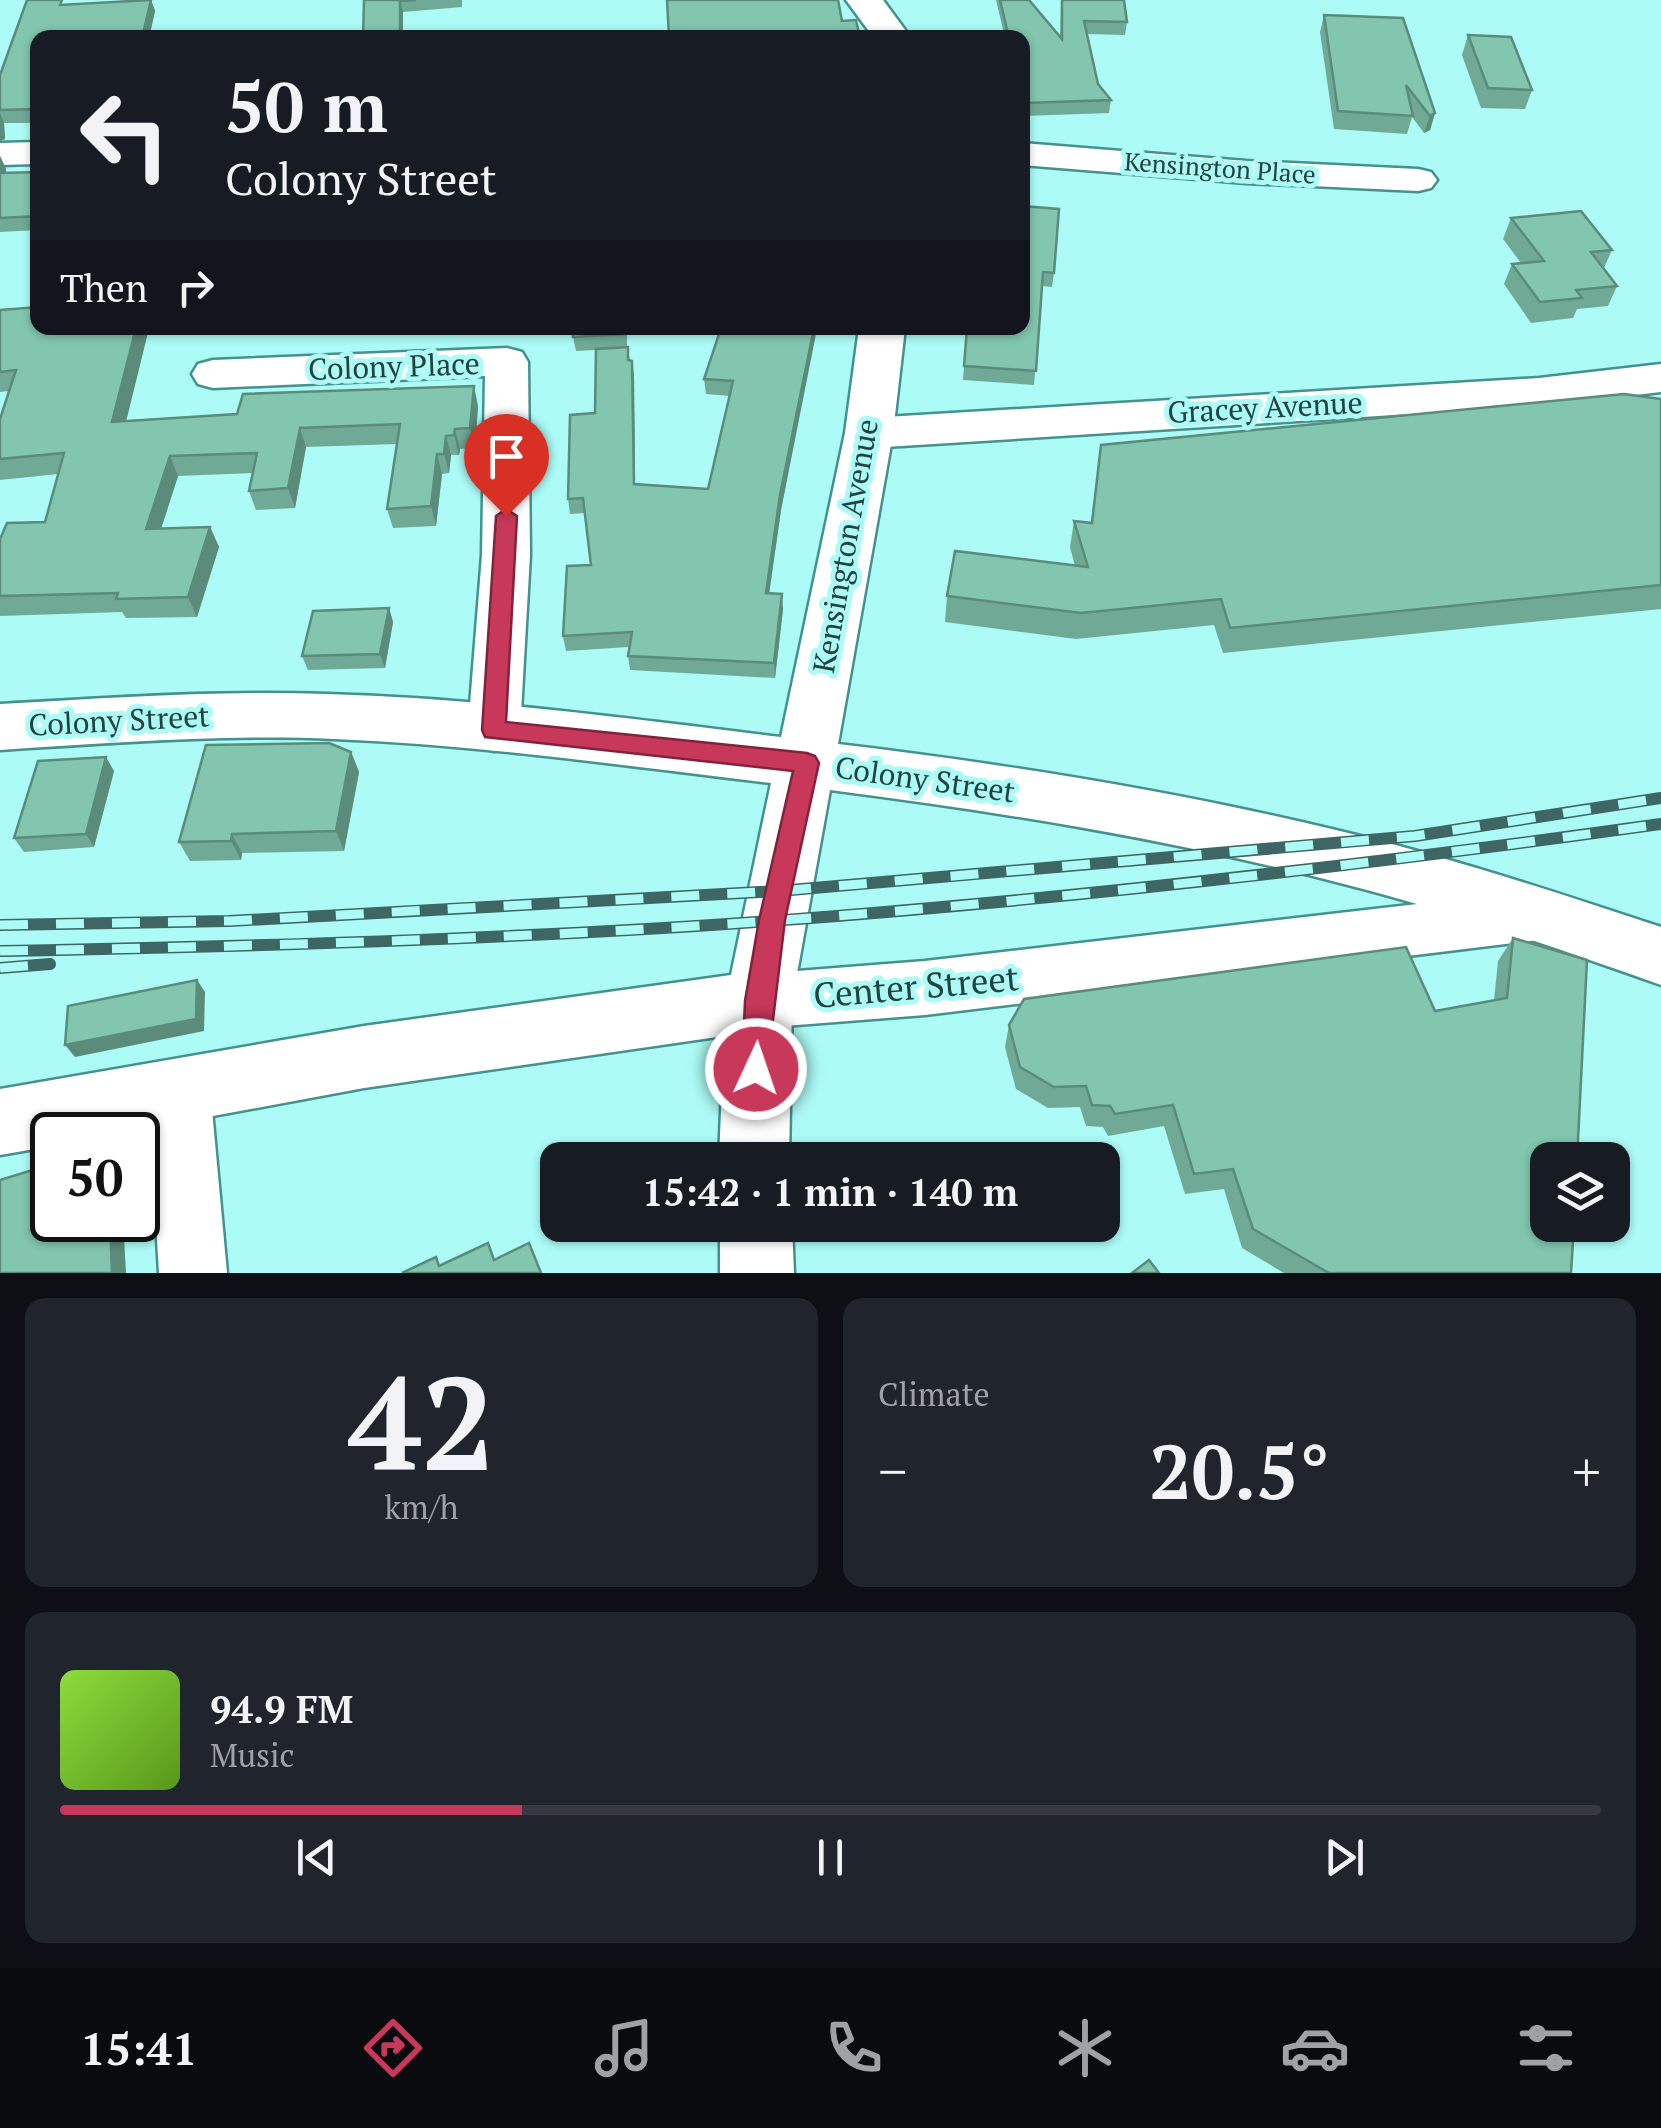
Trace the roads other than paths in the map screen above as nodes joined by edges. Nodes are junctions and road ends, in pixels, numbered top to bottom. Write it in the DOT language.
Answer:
graph roads {
  1 [pos="864,0"];
  2 [pos="886,30"];
  3 [pos="30,153"];
  4 [pos="0,154"];
  5 [pos="1030,155"];
  6 [pos="1418,180"];
  7 [pos="881,335"];
  8 [pos="213,374"];
  9 [pos="1661,378"];
  10 [pos="868,432"];
  11 [pos="0,728"];
  12 [pos="494,730"];
  13 [pos="807,763"];
  14 [pos="1539,914"];
  15 [pos="1661,956"];
  16 [pos="759,1001"];
  17 [pos="179,1088"];
  18 [pos="0,1122"];
  19 [pos="755,1142"];
  20 [pos="757,1242"];
  21 [pos="193,1273"];
  22 [pos="758,1273"];
  1 -- 2 [label="main road"];
  3 -- 4 [label="street"];
  5 -- 6 [label="street, Kensington Place"];
  7 -- 10 [label="main road, Kensington Avenue"];
  8 -- 12 [label="street, Colony Place"];
  9 -- 10 [label="street, Gracey Avenue"];
  10 -- 13 [label="main road, Kensington Avenue"];
  11 -- 12 [label="main road, Colony Street"];
  12 -- 13 [label="main road, Colony Street"];
  13 -- 14 [label="main road, Colony Street"];
  13 -- 16 [label="main road, Kensington Avenue"];
  14 -- 15 [label="main road, Colony Street"];
  14 -- 16 [label="street, Center Street"];
  16 -- 17 [label="main road, Center Street"];
  16 -- 19 [label="main road, Kensington Avenue"];
  17 -- 18 [label="main road, Center Street"];
  17 -- 21 [label="street"];
  20 -- 22 [label="main road"];
}
